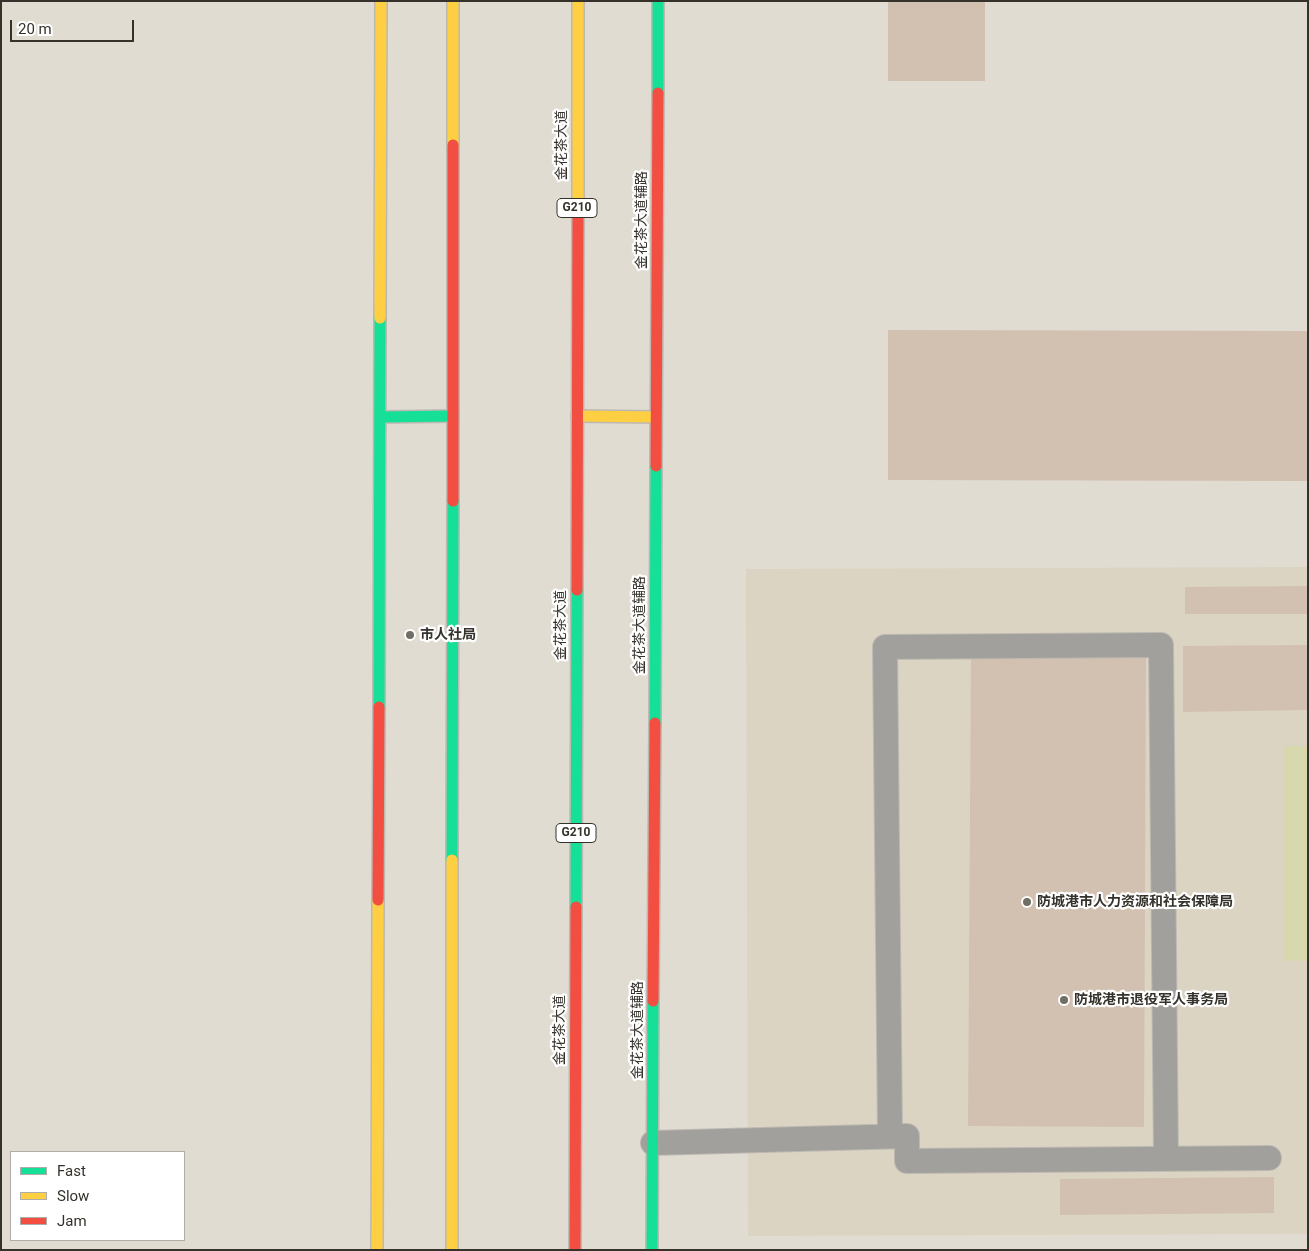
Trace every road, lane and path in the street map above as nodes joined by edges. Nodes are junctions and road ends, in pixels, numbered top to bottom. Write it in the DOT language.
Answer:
graph roads {
  1 [pos="382,1"];
  2 [pos="453,1"];
  3 [pos="578,1"];
  4 [pos="658,1"];
  5 [pos="453,416"];
  6 [pos="577,416"];
  7 [pos="380,417"];
  8 [pos="656,417"];
  9 [pos="890,1136"];
  10 [pos="652,1142"];
  11 [pos="1166,1158"];
  12 [pos="1269,1158"];
  13 [pos="377,1250"];
  14 [pos="452,1250"];
  15 [pos="575,1250"];
  16 [pos="652,1250"];
  1 -- 7 [label="main road"];
  2 -- 5 [label="main road"];
  3 -- 6 [label="main road, 金花茶大道 / G210"];
  4 -- 8 [label="main road, 金花茶大道辅路"];
  5 -- 7 [label="main road"];
  5 -- 14 [label="main road"];
  6 -- 8 [label="main road"];
  6 -- 15 [label="main road, 金花茶大道 / G210"];
  7 -- 13 [label="main road"];
  8 -- 10 [label="main road, 金花茶大道辅路"];
  9 -- 10 [label="lane"];
  9 -- 11 [label="lane"];
  9 -- 11 [label="lane"];
  10 -- 16 [label="main road, 金花茶大道辅路"];
  11 -- 12 [label="lane"];
}
